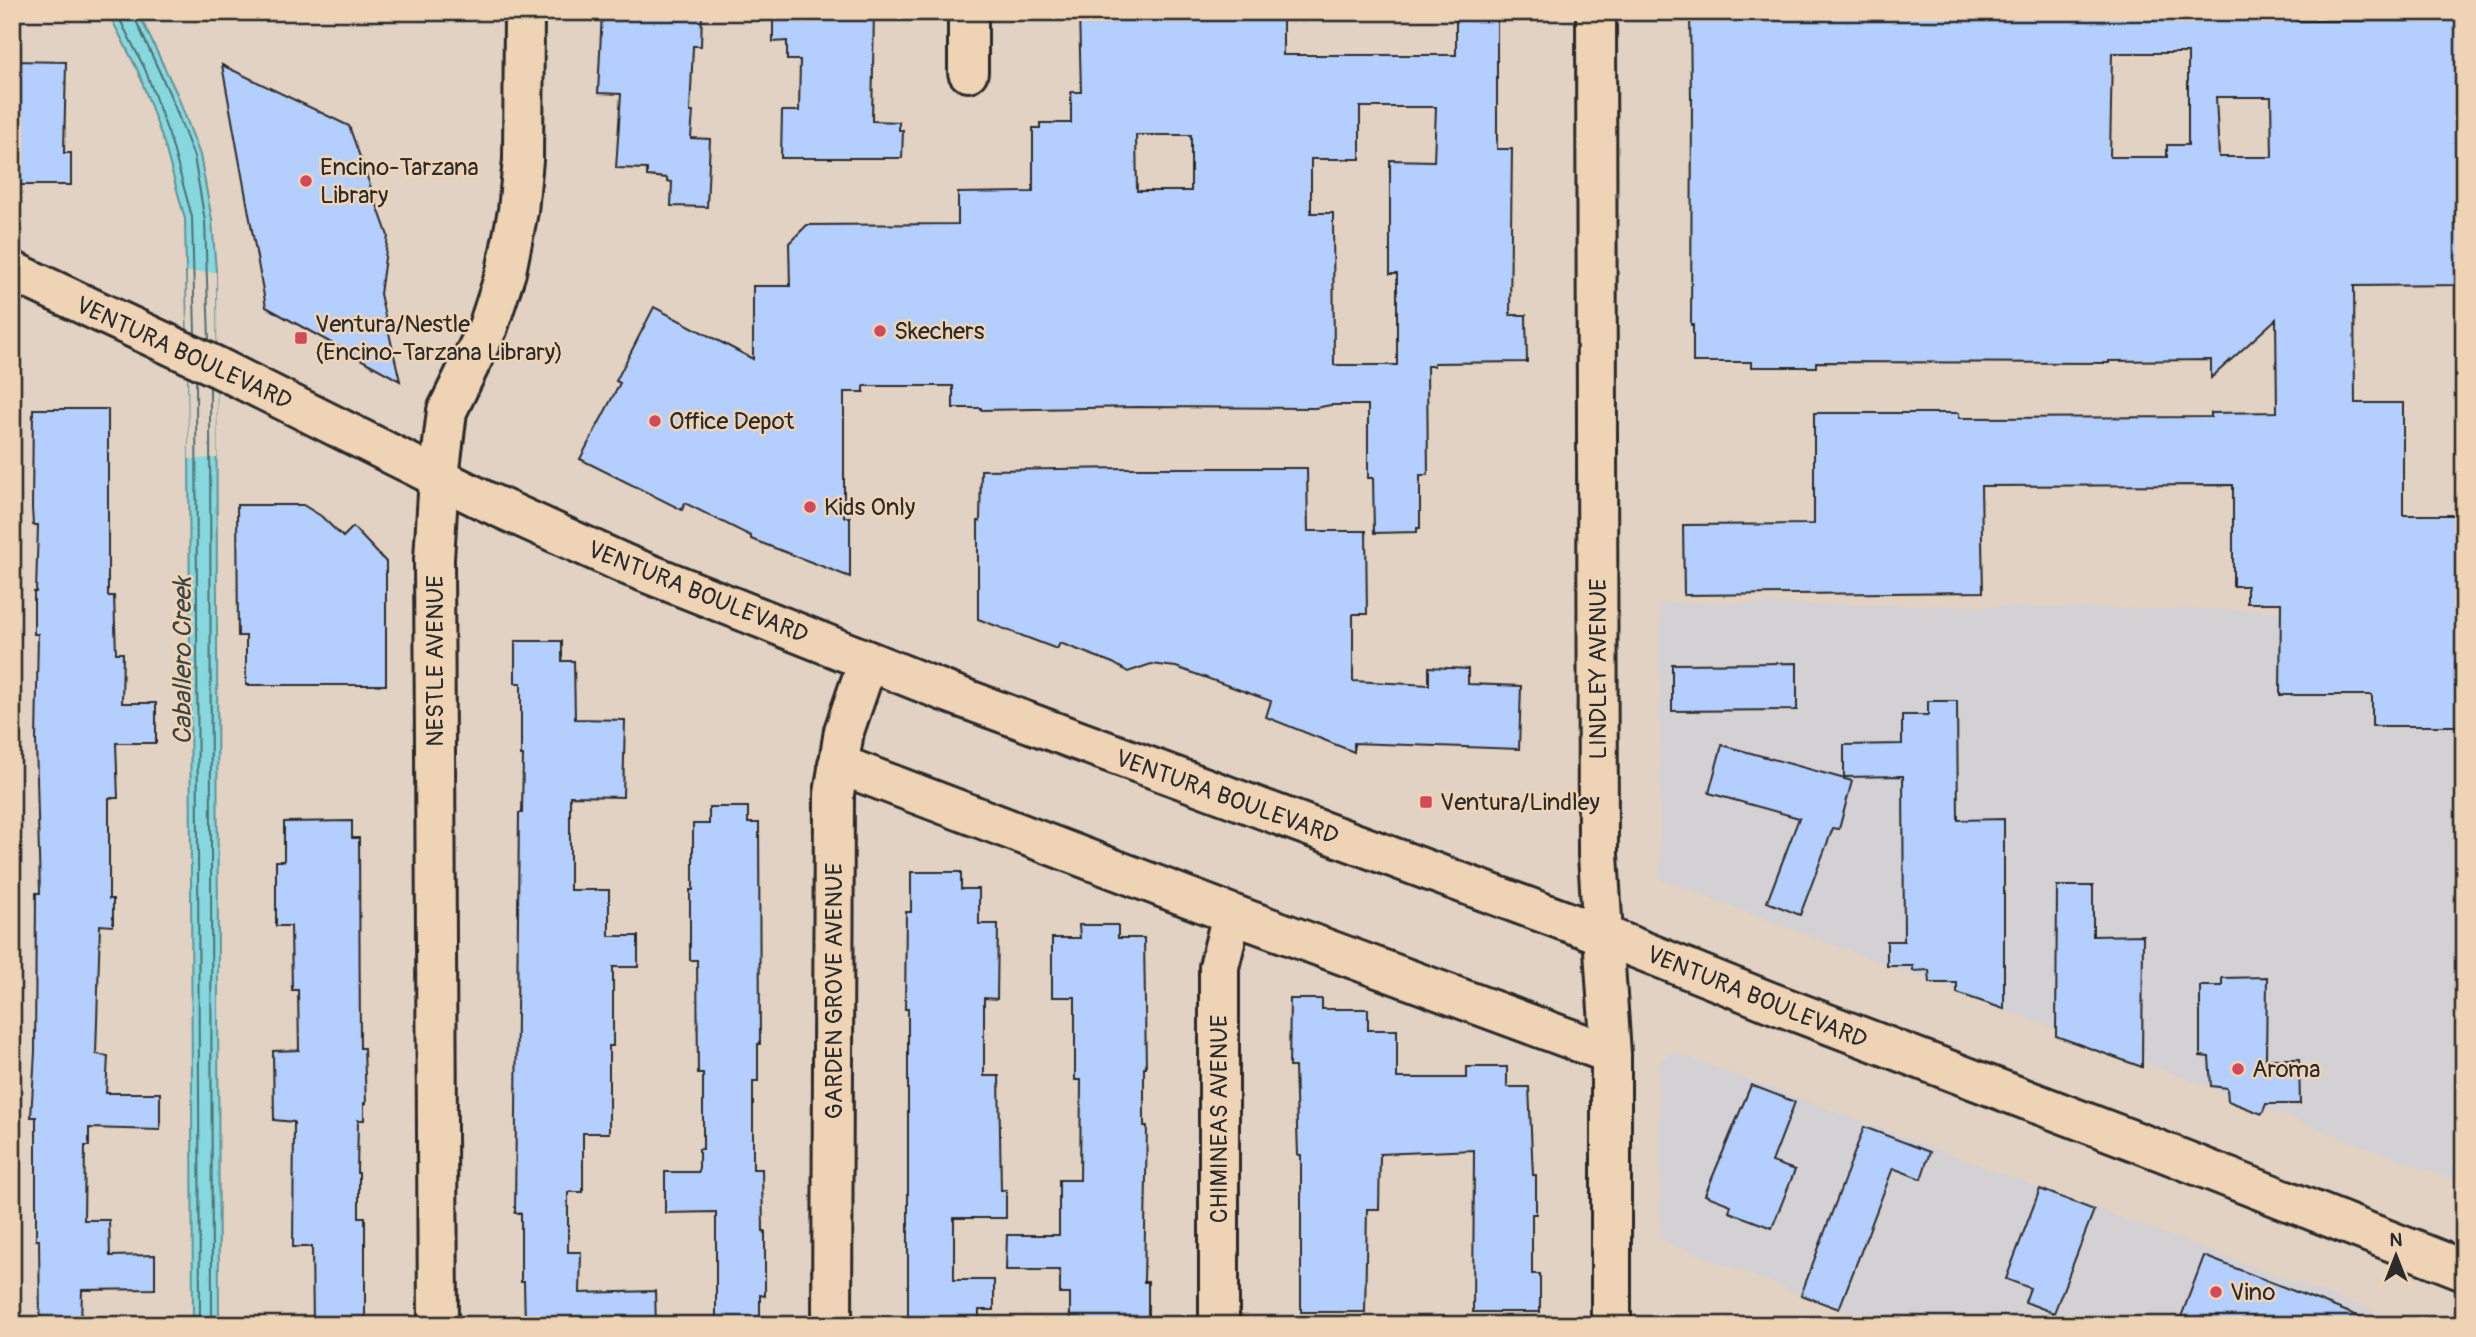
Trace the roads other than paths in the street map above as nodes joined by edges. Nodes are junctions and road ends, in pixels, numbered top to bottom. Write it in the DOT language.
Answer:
graph roads {
  1 [pos="524,12"];
  2 [pos="968,12"];
  3 [pos="1596,12"];
  4 [pos="968,72"];
  5 [pos="12,271"];
  6 [pos="439,477"];
  7 [pos="868,662"];
  8 [pos="838,764"];
  9 [pos="1232,914"];
  10 [pos="1603,935"];
  11 [pos="1611,1054"];
  12 [pos="2464,1270"];
  13 [pos="438,1325"];
  14 [pos="832,1325"];
  15 [pos="1219,1325"];
  16 [pos="1611,1325"];
  1 -- 6 [label="street, NESTLE AVENUE"];
  2 -- 4 [label="street"];
  3 -- 10 [label="street, LINDLEY AVENUE"];
  5 -- 6 [label="street, VENTURA BOULEVARD"];
  6 -- 7 [label="street, VENTURA BOULEVARD"];
  6 -- 13 [label="street, NESTLE AVENUE"];
  7 -- 8 [label="street, GARDEN GROVE AVENUE"];
  7 -- 10 [label="street, VENTURA BOULEVARD"];
  8 -- 9 [label="street"];
  8 -- 14 [label="street, GARDEN GROVE AVENUE"];
  9 -- 11 [label="street"];
  9 -- 15 [label="street, CHIMINEAS AVENUE"];
  10 -- 11 [label="street, LINDLEY AVENUE"];
  10 -- 12 [label="street, VENTURA BOULEVARD"];
  11 -- 16 [label="street, LINDLEY AVENUE"];
}
